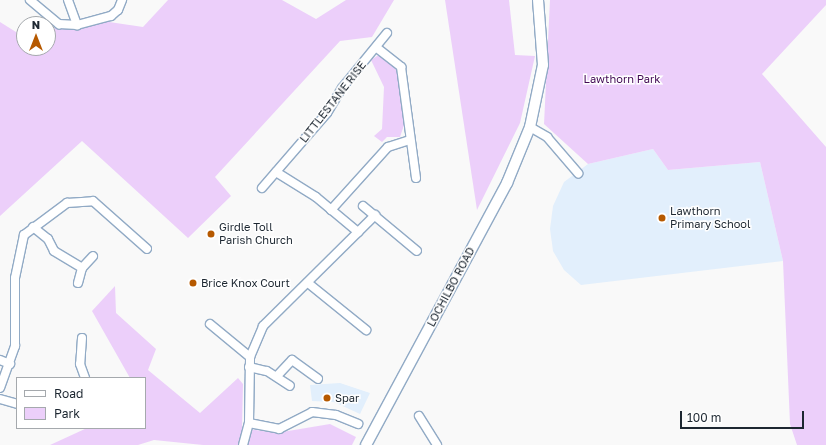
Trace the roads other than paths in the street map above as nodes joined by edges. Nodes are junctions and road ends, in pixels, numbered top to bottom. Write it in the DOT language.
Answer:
graph roads {
  1 [pos="30,0"];
  2 [pos="68,0"];
  3 [pos="122,0"];
  4 [pos="538,0"];
  5 [pos="77,25"];
  6 [pos="388,33"];
  7 [pos="377,48"];
  8 [pos="530,127"];
  9 [pos="409,140"];
  10 [pos="276,172"];
  11 [pos="578,173"];
  12 [pos="416,178"];
  13 [pos="262,188"];
  14 [pos="363,206"];
  15 [pos="331,210"];
  16 [pos="375,215"];
  17 [pos="33,227"];
  18 [pos="358,232"];
  19 [pos="147,249"];
  20 [pos="417,251"];
  21 [pos="93,256"];
  22 [pos="82,268"];
  23 [pos="78,283"];
  24 [pos="308,283"];
  25 [pos="210,324"];
  26 [pos="366,330"];
  27 [pos="82,338"];
  28 [pos="250,357"];
  29 [pos="0,360"];
  30 [pos="10,364"];
  31 [pos="249,367"];
  32 [pos="277,376"];
  33 [pos="85,377"];
  34 [pos="318,379"];
  35 [pos="290,386"];
  36 [pos="0,388"];
  37 [pos="0,399"];
  38 [pos="16,404"];
  39 [pos="419,416"];
  40 [pos="249,423"];
  41 [pos="358,424"];
  42 [pos="243,445"];
  43 [pos="366,445"];
  44 [pos="437,445"];
  1 -- 5 [label="street"];
  2 -- 5 [label="street"];
  3 -- 5 [label="street"];
  4 -- 8 [label="street, LOCHILBO ROAD"];
  6 -- 7 [label="street, LITTLESTANE RISE"];
  7 -- 9 [label="street"];
  7 -- 10 [label="street, LITTLESTANE RISE"];
  8 -- 11 [label="street"];
  8 -- 43 [label="street, LOCHILBO ROAD"];
  9 -- 12 [label="street"];
  9 -- 15 [label="street"];
  10 -- 13 [label="street, LITTLESTANE RISE"];
  10 -- 15 [label="street"];
  14 -- 16 [label="street"];
  15 -- 18 [label="street"];
  16 -- 18 [label="street"];
  16 -- 20 [label="street"];
  17 -- 19 [label="street"];
  17 -- 22 [label="street"];
  17 -- 30 [label="street"];
  18 -- 24 [label="street"];
  21 -- 22 [label="street"];
  22 -- 23 [label="street"];
  24 -- 26 [label="street"];
  24 -- 28 [label="street"];
  25 -- 28 [label="street"];
  27 -- 33 [label="street"];
  28 -- 31 [label="street"];
  29 -- 30 [label="street"];
  30 -- 36 [label="street"];
  31 -- 32 [label="street"];
  31 -- 40 [label="street"];
  32 -- 34 [label="street"];
  32 -- 35 [label="street"];
  37 -- 38 [label="street"];
  39 -- 44 [label="street"];
  40 -- 41 [label="street"];
  40 -- 42 [label="street"];
}
